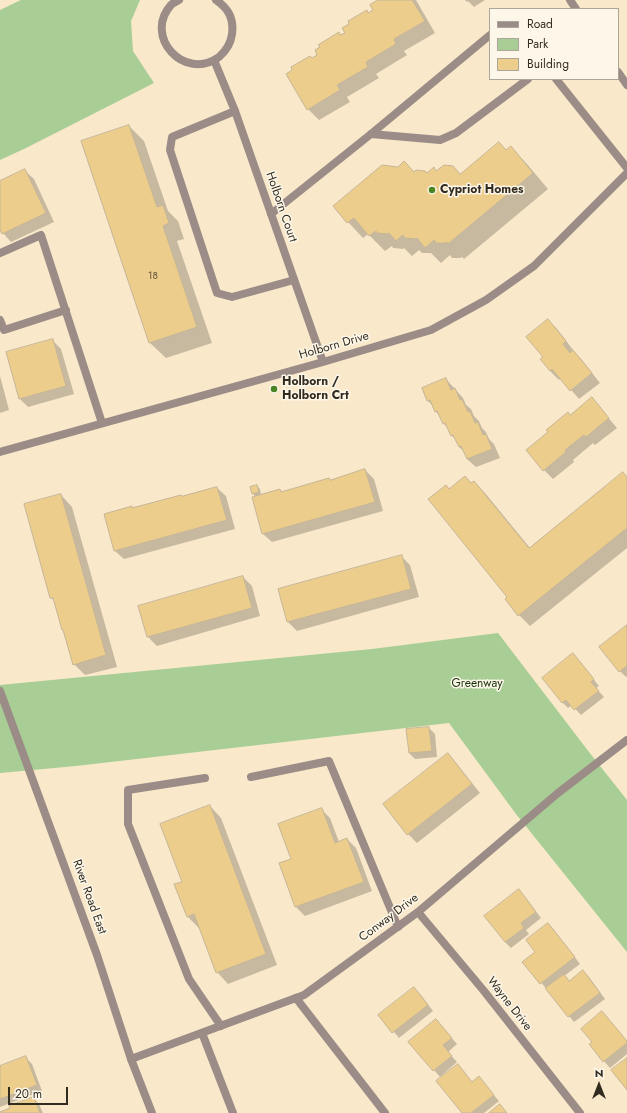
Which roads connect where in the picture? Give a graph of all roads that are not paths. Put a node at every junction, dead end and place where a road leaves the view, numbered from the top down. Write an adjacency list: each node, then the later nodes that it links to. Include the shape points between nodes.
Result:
1 (179, 0): 4 (street, via 171,5 165,16 162,28 167,47 175,56 190,63 202,64)
2 (216, 0): 4 (street, via 224,5 233,27 232,39 224,53)
3 (489, 36): 10 (street)
4 (214, 60): 9 (street, Holborn Court)
5 (619, 73): 8 (street)
6 (527, 80): 10 (street, via 456,133 440,140)
7 (557, 80): 11 (street)
8 (627, 85)
9 (235, 111): 13 (street, Holborn Court); 15 (street, via 172,137 170,150 217,293 232,297)
10 (371, 134): 13 (street)
11 (627, 168)
12 (627, 172): 18 (street, Holborn Drive, via 534,266 486,300 431,330)
13 (271, 214): 15 (street, Holborn Court)
14 (0, 253): 16 (street, via 41,235)
15 (294, 280): 18 (street, Holborn Court)
16 (66, 310): 17 (street, via 4,330); 19 (street)
17 (0, 320)
18 (323, 362): 19 (street, Holborn Drive)
19 (102, 424): 20 (street, Holborn Drive)
20 (0, 452)
21 (0, 691): 30 (street, River Road East, via 101,966)
22 (627, 740): 25 (street, Conway Drive, via 558,793)
23 (251, 777): 26 (street, via 329,761)
24 (205, 778): 28 (street, via 128,790 128,824 189,979)
25 (418, 912): 26 (street, Conway Drive); 34 (street, Wayne Drive)
26 (398, 927): 27 (street, Conway Drive, via 304,996)
27 (296, 998): 28 (street, Conway Drive); 33 (street)
28 (221, 1026): 29 (street, Conway Drive)
29 (202, 1034): 30 (street, Conway Drive); 32 (street)
30 (131, 1059): 31 (street, River Road East)
31 (152, 1113)
32 (233, 1113)
33 (385, 1113)
34 (580, 1113)

